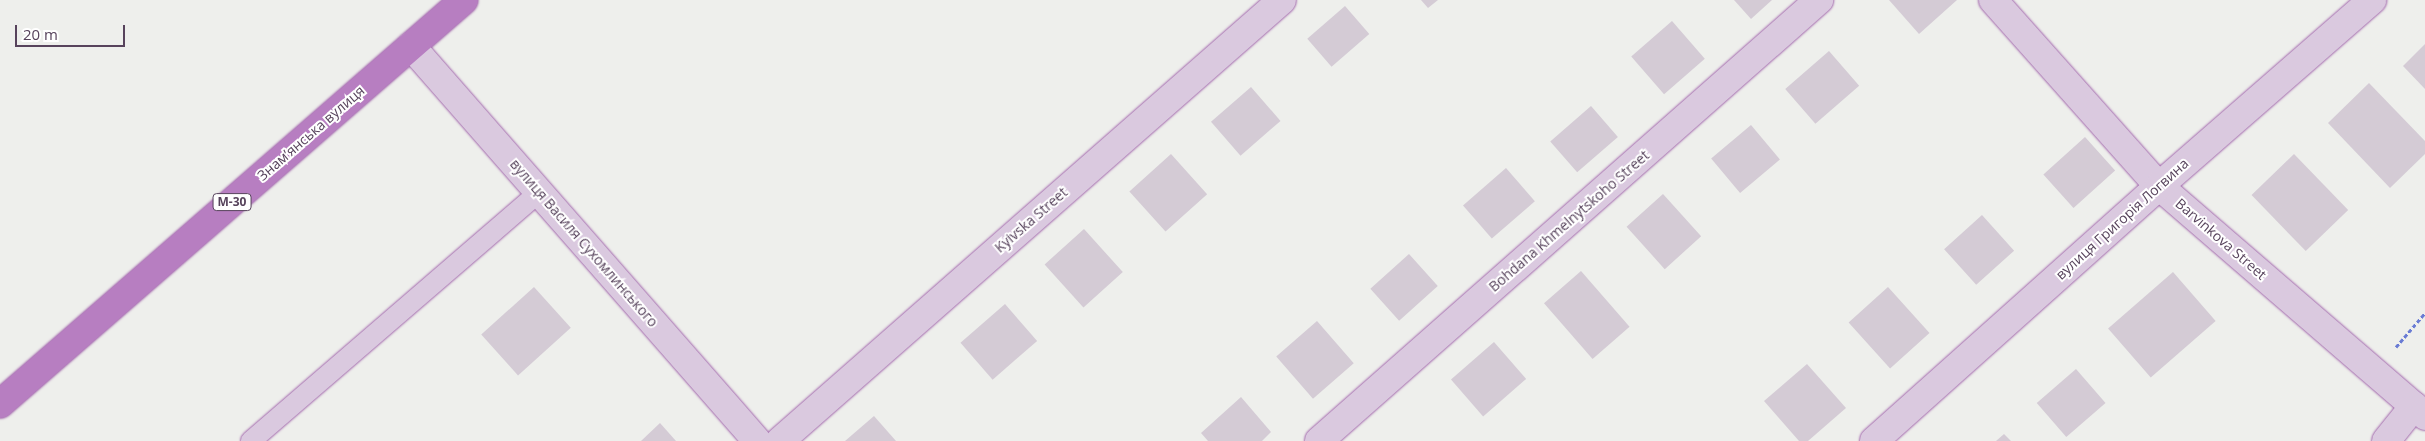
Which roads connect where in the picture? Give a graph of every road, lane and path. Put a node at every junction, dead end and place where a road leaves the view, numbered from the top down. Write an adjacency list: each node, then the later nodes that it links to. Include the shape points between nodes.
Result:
1 (464, 0): 6 (highway, Знамʼянська вулиця / М-30)
2 (1282, 0): 15 (street, Kyivska Street)
3 (1819, 0): 16 (street, Bohdana Khmelnytskoho Street)
4 (1993, 0): 7 (street, Barvinkova Street)
5 (2372, 0): 7 (street, вулиця Григорія Логвина)
6 (411, 46): 8 (street, вулиця Василя Сухомлинського); 11 (highway, Знамʼянська вулиця / М-30)
7 (2160, 186): 10 (street, Barvinkova Street); 17 (street, вулиця Григорія Логвина)
8 (539, 192): 13 (lane); 14 (street, вулиця Василя Сухомлинського)
9 (2425, 313): 10 (path)
10 (2375, 372): 12 (street, Barvinkova Street)
11 (0, 404)
12 (2419, 411): 18 (street)
13 (251, 441)
14 (756, 441)
15 (780, 441)
16 (1319, 441)
17 (1874, 441)
18 (2386, 441)

